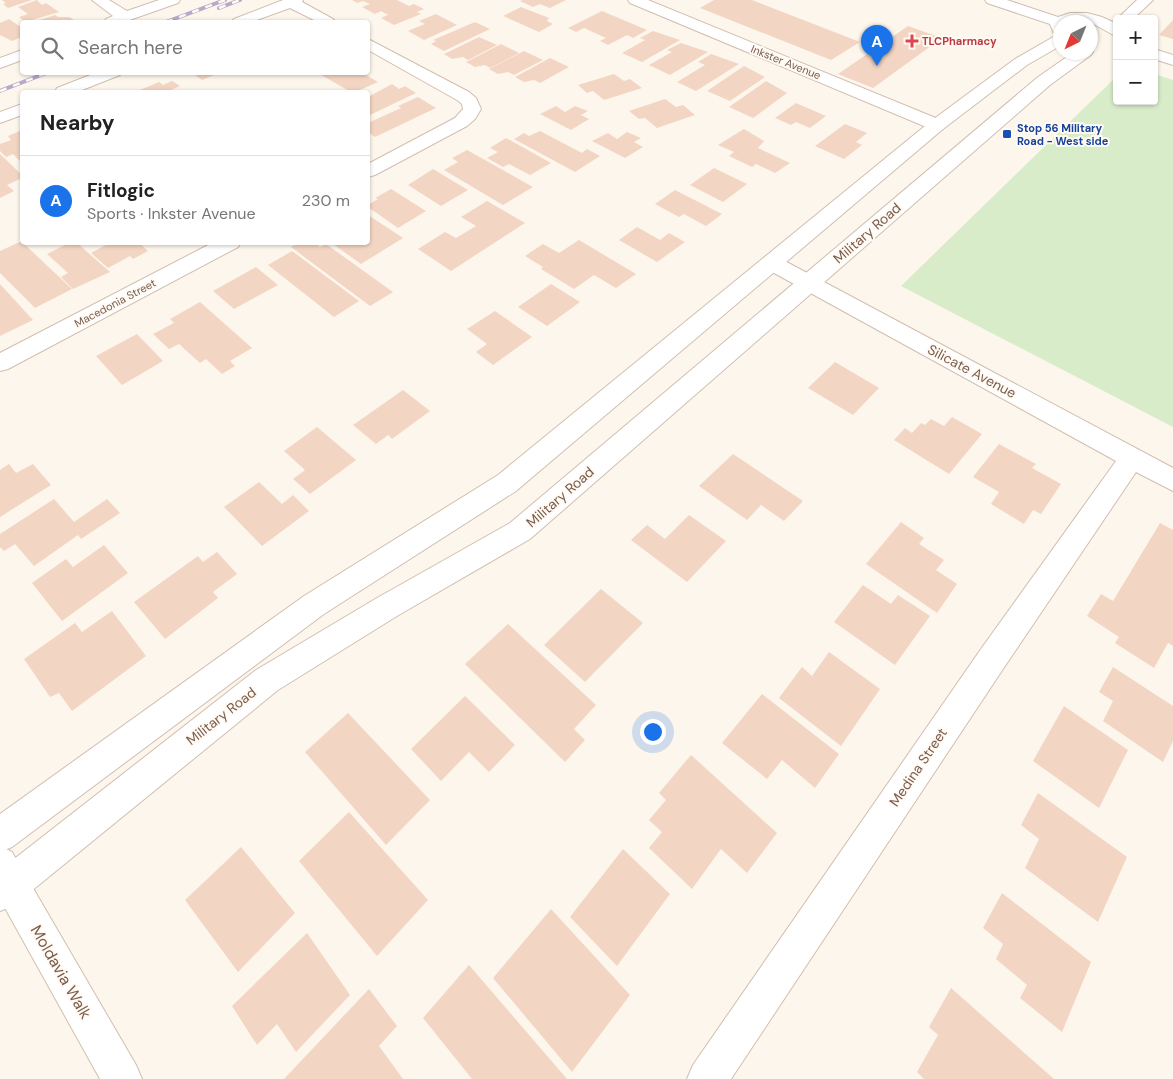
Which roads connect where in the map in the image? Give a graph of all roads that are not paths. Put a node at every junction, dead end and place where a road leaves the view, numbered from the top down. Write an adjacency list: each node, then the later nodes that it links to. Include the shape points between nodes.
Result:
1 (99, 0): 9 (street)
2 (173, 0): 9 (street)
3 (635, 0): 26 (street, Inkster Avenue)
4 (992, 0): 14 (street)
5 (1146, 0): 16 (street, Military Road)
6 (293, 1): 11 (street); 12 (street)
7 (1083, 15): 8 (street, via 1094,12)
8 (1096, 15)
9 (126, 17): 10 (street)
10 (117, 20)
11 (244, 20)
12 (325, 20)
13 (1098, 20): 16 (street)
14 (1053, 29)
15 (1053, 37): 26 (street)
16 (1107, 38): 30 (street, Military Road, via 1044,81)
17 (370, 45): 27 (street, via 463,96 472,109 461,122)
18 (20, 55): 21 (street)
19 (1158, 55): 20 (street)
20 (1173, 60)
21 (0, 63)
22 (106, 75): 23 (street)
23 (68, 90)
24 (20, 110): 25 (street)
25 (0, 118)
26 (937, 125): 29 (street)
27 (370, 170)
28 (225, 245): 31 (street, Macedonia Street)
29 (772, 263): 30 (street, Silicate Avenue); 34 (street, via 507,483 314,605)
30 (809, 283): 32 (street, Silicate Avenue); 35 (street, Military Road, via 520,531 386,607 267,680)
31 (0, 363)
32 (1132, 458): 33 (street, Silicate Avenue); 37 (street, Medina Street)
33 (1173, 480)
34 (0, 835)
35 (4, 880): 36 (street, Moldavia Walk)
36 (122, 1079)
37 (707, 1079)

